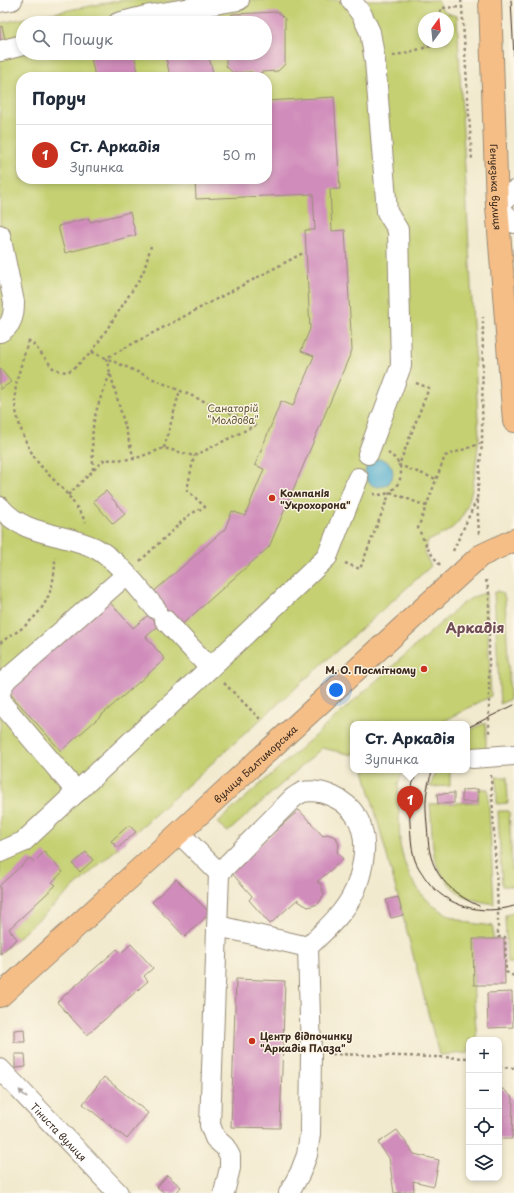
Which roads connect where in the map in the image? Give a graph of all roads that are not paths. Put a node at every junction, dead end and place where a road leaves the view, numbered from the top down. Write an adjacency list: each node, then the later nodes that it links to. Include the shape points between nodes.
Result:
1 (12, 0): 5 (street)
2 (239, 0): 6 (street)
3 (351, 0): 15 (street, via 370,32 375,61 387,212 398,230 401,366)
4 (490, 0): 10 (main road, Генуезька вулиця)
5 (0, 2)
6 (146, 16)
7 (16, 47): 8 (street)
8 (0, 51)
9 (514, 191): 10 (street)
10 (497, 206): 11 (street); 14 (main road, Генуезька вулиця)
11 (514, 223)
12 (0, 235): 13 (street, via 14,302 11,322)
13 (3, 331)
14 (514, 421)
15 (368, 454)
16 (358, 478): 20 (street, via 328,557)
17 (0, 507): 19 (street, via 25,526 94,548 107,556)
18 (514, 540): 25 (main road, вулиця Балтиморська, via 480,556)
19 (126, 575): 20 (street); 21 (street, via 7,679)
20 (210, 668): 24 (street)
21 (0, 694): 24 (street, via 3,705)
22 (514, 755): 23 (street)
23 (481, 758)
24 (77, 792): 26 (street, via 23,842)
25 (179, 833): 27 (street); 30 (main road, вулиця Балтиморська)
26 (0, 852)
27 (219, 873): 28 (street); 29 (street, via 302,792 316,791 346,804 356,816 363,831 363,866 358,884 345,908)
28 (218, 926): 29 (street); 33 (street, via 210,1125 216,1138 230,1156)
29 (308, 947): 34 (street, via 310,1134 307,1155)
30 (0, 996)
31 (0, 1069): 32 (street, Тіниста вулиця, one-way to 31)
32 (118, 1193)
33 (224, 1193)
34 (289, 1193)

